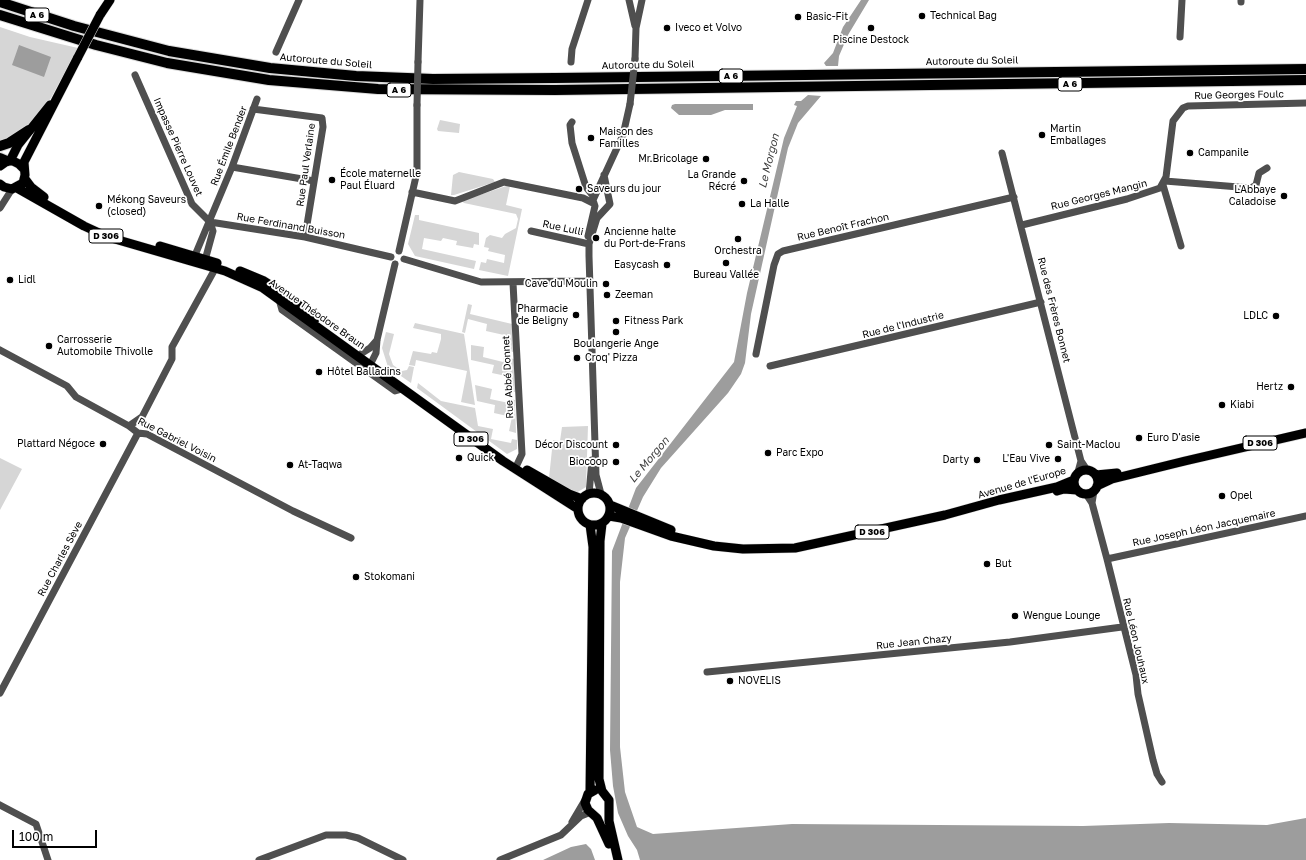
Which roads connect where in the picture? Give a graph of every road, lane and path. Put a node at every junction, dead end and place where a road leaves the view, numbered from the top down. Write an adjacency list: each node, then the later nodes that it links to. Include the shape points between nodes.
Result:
1 (11, 0): 14 (highway)
2 (104, 0): 12 (main road)
3 (110, 0): 12 (main road)
4 (299, 0): 17 (street)
5 (420, 0): 41 (street, bridge, via 417,172)
6 (588, 0): 19 (street, via 572,49)
7 (629, 0): 15 (street)
8 (642, 0): 15 (street)
9 (1182, 0): 16 (street)
10 (0, 2): 14 (highway, Autoroute du Soleil / A 6)
11 (0, 15): 18 (highway, A 6)
12 (100, 15): 23 (main road, bridge)
13 (0, 20): 18 (highway)
14 (74, 26): 20 (highway, Autoroute du Soleil / A 6, via 226,62 334,75 433,79)
15 (636, 28): 35 (street, bridge, via 635,58 626,127)
16 (1180, 38)
17 (276, 52)
18 (131, 54): 22 (highway, A 6, via 167,63 298,84 433,91)
19 (571, 62)
20 (1306, 69)
21 (135, 75): 47 (street, Impasse Pierre Louvet, via 192,204)
22 (1306, 80)
23 (56, 97): 28 (main road); 34 (main road, via 27,155)
24 (257, 99): 26 (street, Rue Émile Bender)
25 (1306, 103): 38 (street, Rue Georges Foulc, via 1183,108 1173,121)
26 (253, 109): 32 (street, Rue Émile Bender); 37 (street, Rue Paul Verlaine, via 322,118 323,127)
27 (572, 122): 44 (street, via 572,143 586,187)
28 (29, 130): 29 (highway, via 10,143); 31 (main road)
29 (0, 146)
30 (1002, 153): 43 (street, Rue des Frères Bonnet)
31 (4, 162): 34 (main road, via 20,164)
32 (232, 167): 37 (street); 47 (street, Rue Émile Bender)
33 (1267, 168): 38 (street, via 1259,173 1256,185 1251,188)
34 (24, 169): 36 (main road)
35 (604, 175): 42 (street); 44 (street)
36 (25, 179): 40 (main road); 55 (main road, Avenue Théodore Braun / D 306, via 31,187 55,204 97,228)
37 (314, 181): 50 (street, Rue Paul Verlaine)
38 (1164, 183): 48 (street, Rue Georges Mangin, via 1154,191 1127,199); 52 (street)
39 (0, 184): 40 (main road, Avenue Théodore Braun)
40 (14, 189): 45 (street); 55 (main road, Avenue Théodore Braun / D 306, via 108,237)
41 (412, 192): 44 (street, via 455,201 504,182); 53 (street)
42 (608, 195): 44 (street, via 603,193); 46 (street, via 610,204)
43 (1014, 197): 48 (street, Rue des Frères Bonnet); 66 (street, Rue Benoît Frachon, via 778,254)
44 (595, 200): 46 (street); 51 (street, via 589,226)
45 (0, 208)
46 (603, 210): 51 (street, via 597,218)
47 (210, 222): 50 (street, Rue Ferdinand Buisson); 55 (street, Rue Émile Bender); 57 (street, Rue Émile Bender, via 213,231)
48 (1022, 225): 62 (street, Rue des Frères Bonnet)
49 (531, 232): 51 (street, Rue Lulli)
50 (305, 237): 54 (street, Rue Ferdinand Buisson)
51 (589, 244): 60 (street)
52 (1181, 246)
53 (399, 251): 54 (street); 56 (street, via 404,255)
54 (391, 257): 58 (street)
55 (194, 259): 57 (main road, Avenue Théodore Braun / D 306)
56 (404, 260): 58 (street); 61 (street, via 481,282)
57 (205, 262): 59 (main road, Avenue Théodore Braun / D 306); 65 (main road, Avenue Théodore Braun / D 306, via 264,281)
58 (396, 264): 63 (street)
59 (215, 269): 67 (main road, Avenue Théodore Braun / D 306, via 246,280 279,299); 70 (street, via 172,347 172,359 142,417)
60 (589, 281): 61 (street); 69 (street)
61 (513, 283): 74 (street, Rue Abbé Donnet, via 522,454)
62 (1041, 302): 68 (street, Rue de l'Industrie); 75 (street, Rue des Frères Bonnet, via 1081,461)
63 (377, 340): 65 (street); 67 (street, via 376,353)
64 (0, 350): 70 (street, Rue Gabriel Voisin, via 67,386 76,397)
65 (362, 353): 67 (main road, Avenue Théodore Braun / D 306)
66 (756, 354)
67 (368, 365): 74 (main road, Avenue Théodore Braun / D 306); 74 (main road, Avenue Théodore Braun / D 306)
68 (770, 366)
69 (594, 424): 79 (street, via 596,475); 80 (street)
70 (129, 426): 71 (street, Rue Gabriel Voisin)
71 (138, 433): 89 (street, Rue Gabriel Voisin, via 147,434 293,511); 93 (street, Rue Charles Sève)
72 (1306, 433): 73 (main road, D 306)
73 (1185, 460): 76 (main road, D 306, via 1111,475); 78 (main road, D 306, via 1112,479)
74 (516, 467): 80 (main road, Avenue Théodore Braun / D 306, via 569,494); 83 (main road, Avenue Théodore Braun / D 306)
75 (1080, 474): 76 (main road); 77 (main road); 82 (main road, Avenue de l'Europe / D 306, via 1057,486)
76 (1096, 475): 78 (main road)
77 (1076, 490): 78 (main road); 82 (main road, Avenue de l'Europe / D 306, via 1064,489)
78 (1093, 490): 90 (street, Rue Léon Jouhaux, via 1092,504)
79 (600, 494): 80 (main road); 81 (main road)
80 (585, 496): 83 (main road)
81 (610, 505): 84 (main road, Avenue de l'Europe / D 306); 85 (main road)
82 (975, 508): 84 (main road, Avenue de l'Europe / D 306, via 795,548 743,549 691,542)
83 (578, 509): 88 (main road, via 581,519)
84 (621, 514): 85 (main road, Avenue de l'Europe / D 306)
85 (609, 516): 87 (main road)
86 (1306, 516): 90 (street, Rue Joseph Léon Jacquemaire)
87 (602, 524): 88 (main road); 95 (main road, via 599,779)
88 (590, 525): 96 (main road, via 593,547)
89 (351, 538)
90 (1107, 560): 91 (street, Rue Léon Jouhaux)
91 (1122, 627): 92 (street, Rue Jean Chazy, via 1010,642); 94 (street, Rue Léon Jouhaux, via 1134,668 1153,760)
92 (707, 672)
93 (0, 693)
94 (1162, 782)
95 (602, 791): 96 (main road); 99 (main road, via 608,796)
96 (590, 792): 97 (main road)
97 (585, 800): 100 (main road, via 586,807); 101 (street)
98 (0, 805): 102 (street, via 36,824)
99 (608, 807): 100 (main road, via 600,813); 106 (main road)
100 (592, 812): 101 (street, via 581,816); 106 (main road)
101 (570, 828): 105 (street, via 561,835)
102 (48, 860)
103 (259, 860): 104 (street, via 326,835 346,835 358,838)
104 (403, 860)
105 (500, 860)
106 (617, 860)

